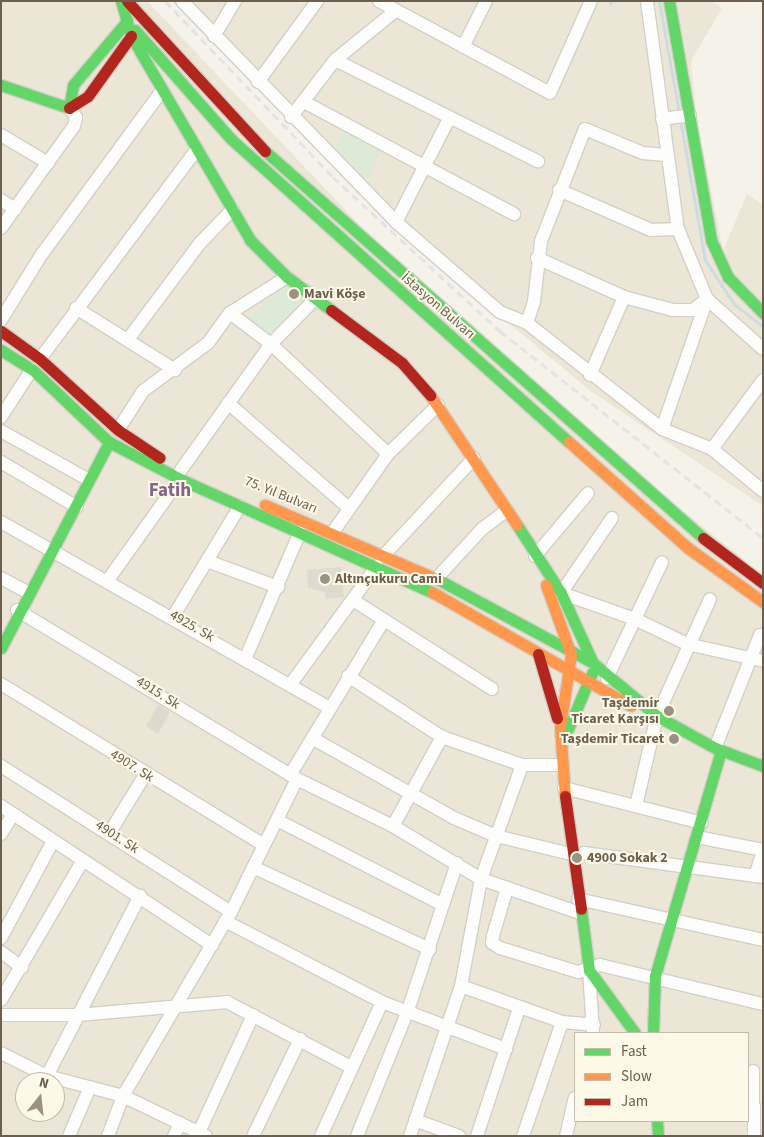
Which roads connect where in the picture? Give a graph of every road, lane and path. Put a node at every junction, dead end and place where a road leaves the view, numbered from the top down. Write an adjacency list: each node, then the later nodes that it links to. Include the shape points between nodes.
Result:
1 (126, 1): 93 (street, İstasyon Bulvarı, via 242,129 331,213 698,534)
2 (235, 1): 13 (street)
3 (317, 1): 18 (street)
4 (379, 1): 11 (street)
5 (486, 1): 15 (street)
6 (591, 1): 15 (street, via 550,93)
7 (647, 1): 26 (street)
8 (669, 1): 23 (street)
9 (186, 3): 13 (street)
10 (116, 4): 12 (street)
11 (395, 11): 15 (street); 17 (street)
12 (123, 25): 14 (street); 22 (street, via 72,85); 99 (street, İstasyon Bulvarı, via 231,139 315,217 688,548)
13 (214, 36): 18 (street)
14 (128, 40): 16 (street); 20 (street)
15 (464, 47)
16 (115, 54): 20 (street, via 125,54); 22 (street, via 88,96)
17 (334, 60): 21 (street); 25 (street)
18 (258, 82): 24 (street)
19 (1, 85): 22 (street)
20 (160, 89): 28 (street); 49 (street, via 47,246)
21 (306, 103): 24 (street); 32 (street)
22 (69, 108): 31 (street, via 76,117 74,126)
23 (690, 115): 26 (street); 47 (street, via 711,240 728,277)
24 (291, 118): 38 (street)
25 (449, 119): 30 (street); 32 (street)
26 (662, 119): 29 (street)
27 (1, 135): 31 (street)
28 (197, 149): 36 (street); 46 (street)
29 (665, 155): 33 (street, via 643,154 585,128); 40 (street)
30 (538, 161)
31 (48, 163): 35 (street)
32 (421, 167): 37 (street); 38 (street)
33 (558, 190): 40 (street, via 651,230); 41 (street)
34 (1, 200): 35 (street)
35 (16, 209): 39 (street)
36 (233, 209): 42 (street, via 250,240); 52 (street, via 200,243)
37 (514, 214)
38 (396, 222): 50 (street, via 500,312)
39 (1, 228)
40 (678, 229): 45 (street)
41 (537, 258): 44 (street); 50 (street, via 534,302)
42 (287, 277): 43 (street); 48 (street)
43 (318, 296): 53 (street); 62 (street, via 402,363)
44 (624, 296): 45 (street, via 673,310 692,310); 59 (street)
45 (707, 299): 54 (street); 64 (street)
46 (76, 308): 52 (street); 56 (street)
47 (763, 312)
48 (230, 313): 53 (street); 58 (street, via 208,343)
49 (1, 320)
50 (527, 323): 59 (street)
51 (1, 331): 56 (street, 75. Yıl Bulvarı)
52 (130, 338): 58 (street)
53 (271, 344): 61 (street); 69 (street)
54 (763, 349)
55 (1, 350): 57 (street, 75. Yıl Bulvarı)
56 (40, 358): 65 (street, 75. Yıl Bulvarı)
57 (32, 370): 63 (street); 67 (street, 75. Yıl Bulvarı)
58 (175, 370): 65 (street, via 143,392)
59 (590, 376): 64 (street)
60 (763, 380): 68 (street)
61 (228, 403): 72 (street); 78 (street)
62 (438, 405): 69 (street); 70 (street)
63 (1, 417)
64 (662, 429): 68 (street)
65 (118, 430): 72 (street, 75. Yıl Bulvarı)
66 (1, 431): 73 (street)
67 (109, 442): 72 (street, 75. Yıl Bulvarı); 73 (street)
68 (712, 449): 74 (street)
69 (388, 454): 78 (street)
70 (474, 458): 79 (street); 85 (street)
71 (1, 462): 77 (street)
72 (181, 475): 76 (street, 75. Yıl Bulvarı); 83 (street, 75. Yıl Bulvarı); 92 (street)
73 (88, 480): 77 (street)
74 (763, 491)
75 (588, 493): 86 (street)
76 (240, 506): 82 (street, 75. Yıl Bulvarı); 87 (street)
77 (77, 507): 84 (street)
78 (348, 508): 83 (street)
79 (507, 510): 86 (street); 91 (street, via 482,530)
80 (612, 518): 96 (street)
81 (1, 522): 84 (street, 4925. Sk)
82 (300, 532): 89 (street, 75. Yıl Bulvarı); 94 (street)
83 (333, 532): 85 (street, 75. Yıl Bulvarı)
84 (50, 550): 92 (street, 4925. Sk); 95 (street)
85 (384, 555): 91 (street, 75. Yıl Bulvarı)
86 (537, 559): 96 (street); 108 (street)
87 (207, 561): 94 (street); 101 (street)
88 (662, 562): 102 (street)
89 (377, 566): 98 (street); 107 (street, 75. Yıl Bulvarı)
90 (1, 578): 95 (street)
91 (436, 579): 108 (street, 75. Yıl Bulvarı)
92 (108, 580): 101 (street, 4925. Sk)
93 (763, 583)
94 (278, 587): 109 (street)
95 (27, 592): 100 (street)
96 (561, 594): 102 (street); 111 (street)
97 (710, 599): 106 (street)
98 (353, 600): 103 (street); 117 (street)
99 (763, 602)
100 (17, 610): 105 (street); 130 (street, 4915. Sk)
101 (174, 615): 109 (street, 4925. Sk)
102 (635, 619): 106 (street); 114 (street)
103 (384, 620): 113 (street); 118 (street)
104 (760, 634): 110 (street)
105 (2, 642)
106 (687, 644): 110 (street); 120 (street)
107 (538, 654): 112 (street, 75. Yıl Bulvarı); 121 (street)
108 (571, 655): 111 (street, 75. Yıl Bulvarı); 112 (street)
109 (246, 658): 117 (street, 4925. Sk)
110 (757, 659): 124 (street)
111 (593, 663): 114 (street); 116 (street)
112 (567, 672): 116 (street, 75. Yıl Bulvarı); 121 (street)
113 (348, 676): 119 (street); 122 (street)
114 (607, 678): 120 (street)
115 (1, 684): 129 (street, 4907. Sk)
116 (586, 684): 120 (street, 75. Yıl Bulvarı); 125 (street)
117 (290, 685): 119 (street, 4925. Sk)
118 (492, 689)
119 (330, 708): 123 (street)
120 (657, 716): 124 (street); 134 (street)
121 (560, 727): 125 (street)
122 (442, 736): 126 (street); 132 (street)
123 (312, 738): 130 (street); 132 (street)
124 (718, 749): 128 (street); 137 (street)
125 (561, 759): 126 (street); 131 (street)
126 (522, 765): 141 (street)
127 (1, 766): 139 (street, 4901. Sk)
128 (763, 766)
129 (145, 775): 139 (street); 144 (street, 4907. Sk)
130 (294, 777): 136 (street); 138 (street, 4915. Sk)
131 (564, 788): 134 (street); 146 (street)
132 (411, 795): 138 (street); 141 (street)
133 (1, 806): 135 (street)
134 (636, 806): 137 (street)
135 (13, 814): 140 (street); 143 (street)
136 (277, 820): 144 (street); 156 (street)
137 (702, 823): 142 (street)
138 (393, 826): 148 (street, 4915. Sk)
139 (110, 832): 158 (street, 4901. Sk)
140 (1, 834)
141 (496, 836): 146 (street); 152 (street)
142 (697, 837): 145 (street); 150 (street)
143 (53, 841): 147 (street); 160 (street)
144 (264, 846): 149 (street)
145 (763, 851): 151 (street)
146 (578, 854): 150 (street); 155 (street)
147 (83, 860): 154 (street); 165 (street)
148 (457, 863): 152 (street, 4915. Sk); 156 (street)
149 (254, 867): 158 (street); 163 (street)
150 (688, 867): 151 (street); 159 (street)
151 (759, 877)
152 (481, 879): 153 (street, 4915. Sk); 168 (street)
153 (507, 888): 157 (street, 4915. Sk); 166 (street, via 492,942 578,972)
154 (140, 896): 162 (street); 176 (street)
155 (578, 899): 157 (street); 159 (street)
156 (443, 905): 163 (street)
157 (580, 913): 166 (street)
158 (228, 917): 162 (street); 170 (street, 4901. Sk)
159 (670, 918): 161 (street); 167 (street)
160 (1, 938)
161 (763, 940)
162 (212, 945): 173 (street)
163 (430, 949): 174 (street)
164 (1, 952): 165 (street)
165 (22, 967): 169 (street)
166 (589, 970): 167 (street, via 600,965); 180 (street); 181 (street)
167 (655, 976): 171 (street); 182 (street)
168 (462, 986): 172 (street); 179 (street)
169 (1, 1000)
170 (382, 1002): 174 (street, 4901. Sk); 186 (street)
171 (763, 1004)
172 (519, 1008): 178 (street); 184 (street)
173 (173, 1010): 176 (street); 177 (street, via 227,1002); 192 (street)
174 (407, 1013): 179 (street, 4901. Sk); 203 (street)
175 (1, 1015): 176 (street)
176 (78, 1015): 188 (street)
177 (253, 1015): 183 (street); 197 (street)
178 (562, 1022): 180 (street); 207 (street)
179 (449, 1027): 184 (street, 4901. Sk); 194 (street)
180 (594, 1029)
181 (634, 1032)
182 (653, 1032)
183 (300, 1039): 186 (street); 201 (street)
184 (506, 1048): 206 (street)
185 (1, 1053): 187 (street)
186 (352, 1067): 202 (street)
187 (39, 1072)
188 (49, 1072)
189 (754, 1072): 210 (street)
190 (65, 1081): 191 (street)
191 (90, 1087): 192 (street); 198 (street)
192 (124, 1096): 196 (street); 199 (street)
193 (574, 1102): 208 (street)
194 (415, 1120): 204 (street); 205 (street)
195 (657, 1122): 209 (street)
196 (180, 1123): 197 (street); 200 (street)
197 (202, 1134)
198 (69, 1136)
199 (108, 1136)
200 (174, 1136)
201 (253, 1136)
202 (321, 1136)
203 (358, 1136)
204 (410, 1136)
205 (459, 1136)
206 (477, 1136)
207 (523, 1136)
208 (566, 1136)
209 (658, 1136)
210 (754, 1136)

